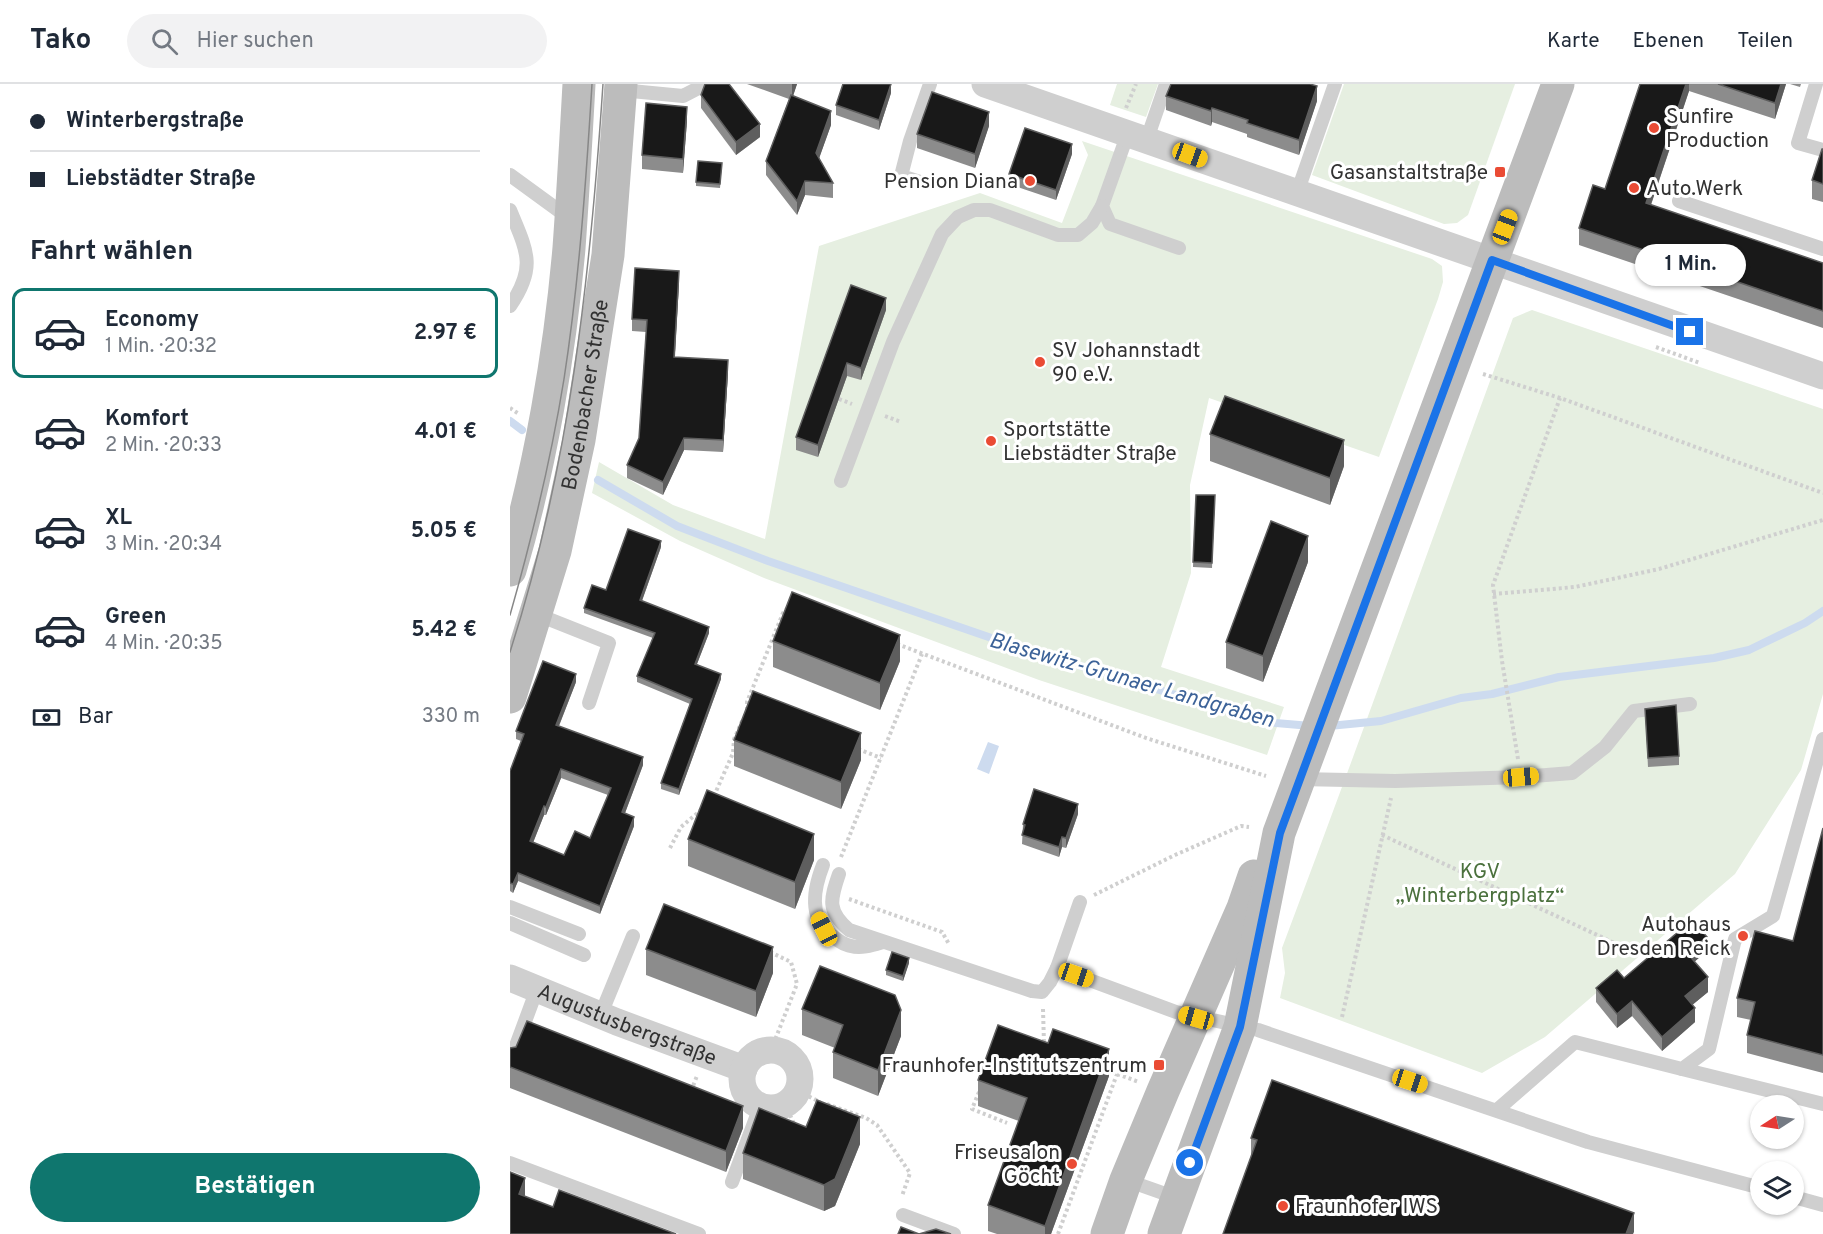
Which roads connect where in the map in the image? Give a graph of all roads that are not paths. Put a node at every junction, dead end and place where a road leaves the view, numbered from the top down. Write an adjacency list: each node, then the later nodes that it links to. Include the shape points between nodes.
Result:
1 (579, 84): 18 (main road, Bodenbacher Straße)
2 (706, 84): 9 (lane, via 683,96)
3 (930, 84): 13 (lane, via 901,176)
4 (985, 84): 10 (street)
5 (1166, 84): 10 (lane)
6 (1335, 84): 14 (lane)
7 (1558, 84): 21 (main road)
8 (1816, 84): 11 (lane, via 1798,143)
9 (621, 87): 26 (main road, Bodenbacher Straße, via 608,255 581,430 555,551)
10 (1133, 127): 14 (street); 16 (lane)
11 (1823, 150)
12 (510, 175): 18 (lane)
13 (923, 183)
14 (1297, 193): 21 (street)
15 (1679, 201): 20 (lane)
16 (1102, 206): 19 (lane, via 1110,224); 24 (lane, via 1092,223 1078,235 1058,236 990,210 974,210 958,217 942,234 893,342)
17 (510, 210): 22 (lane, via 527,260 526,276)
18 (570, 219): 25 (main road, Bodenbacher Straße, via 552,377)
19 (1179, 248)
20 (1823, 249)
21 (1492, 260): 23 (street); 31 (main road)
22 (510, 306)
23 (1823, 376)
24 (841, 481)
25 (510, 570)
26 (536, 614): 27 (main road, Bodenbacher Straße); 28 (lane, via 609,643)
27 (510, 698)
28 (589, 704)
29 (1690, 704): 31 (lane, via 1634,711 1605,747 1572,773 1395,781)
30 (1823, 740): 50 (lane, via 1773,916 1735,939 1709,1049)
31 (1299, 779): 32 (main road)
32 (1264, 830): 46 (main road, via 1258,865 1243,908); 47 (main road)
33 (826, 860): 40 (lane, via 815,885 814,899 824,929 850,946)
34 (841, 871): 40 (lane, via 832,892 832,907 838,920 849,930)
35 (1080, 902): 42 (lane)
36 (510, 907): 38 (lane)
37 (510, 923): 41 (lane)
38 (579, 934)
39 (633, 936): 45 (lane)
40 (885, 942): 42 (lane, via 1032,991 1042,992)
41 (584, 955)
42 (1057, 968): 46 (lane)
43 (510, 978): 44 (street, Augustusbergstraße)
44 (537, 989): 45 (street, Augustusbergstraße); 48 (lane)
45 (601, 1014): 49 (street, Augustusbergstraße)
46 (1196, 1018): 47 (lane); 55 (main road)
47 (1240, 1027): 53 (lane); 58 (main road)
48 (510, 1062)
49 (744, 1069): 52 (street, Augustusbergstraße, via 743,1087); 52 (street, Augustusbergstraße, via 755,1055 773,1050 796,1064 801,1082 794,1103 778,1108)
50 (1682, 1069): 51 (lane); 53 (lane, via 1575,1042)
51 (1823, 1104)
52 (760, 1107): 56 (lane)
53 (1497, 1110): 57 (lane, via 1588,1142)
54 (510, 1163): 62 (lane)
55 (1126, 1180): 58 (lane); 64 (main road)
56 (732, 1182)
57 (1750, 1185)
58 (1177, 1198): 65 (main road)
59 (1804, 1200): 60 (lane)
60 (1823, 1205)
61 (903, 1215): 63 (lane)
62 (699, 1234)
63 (954, 1234)
64 (1107, 1234)
65 (1164, 1234)

